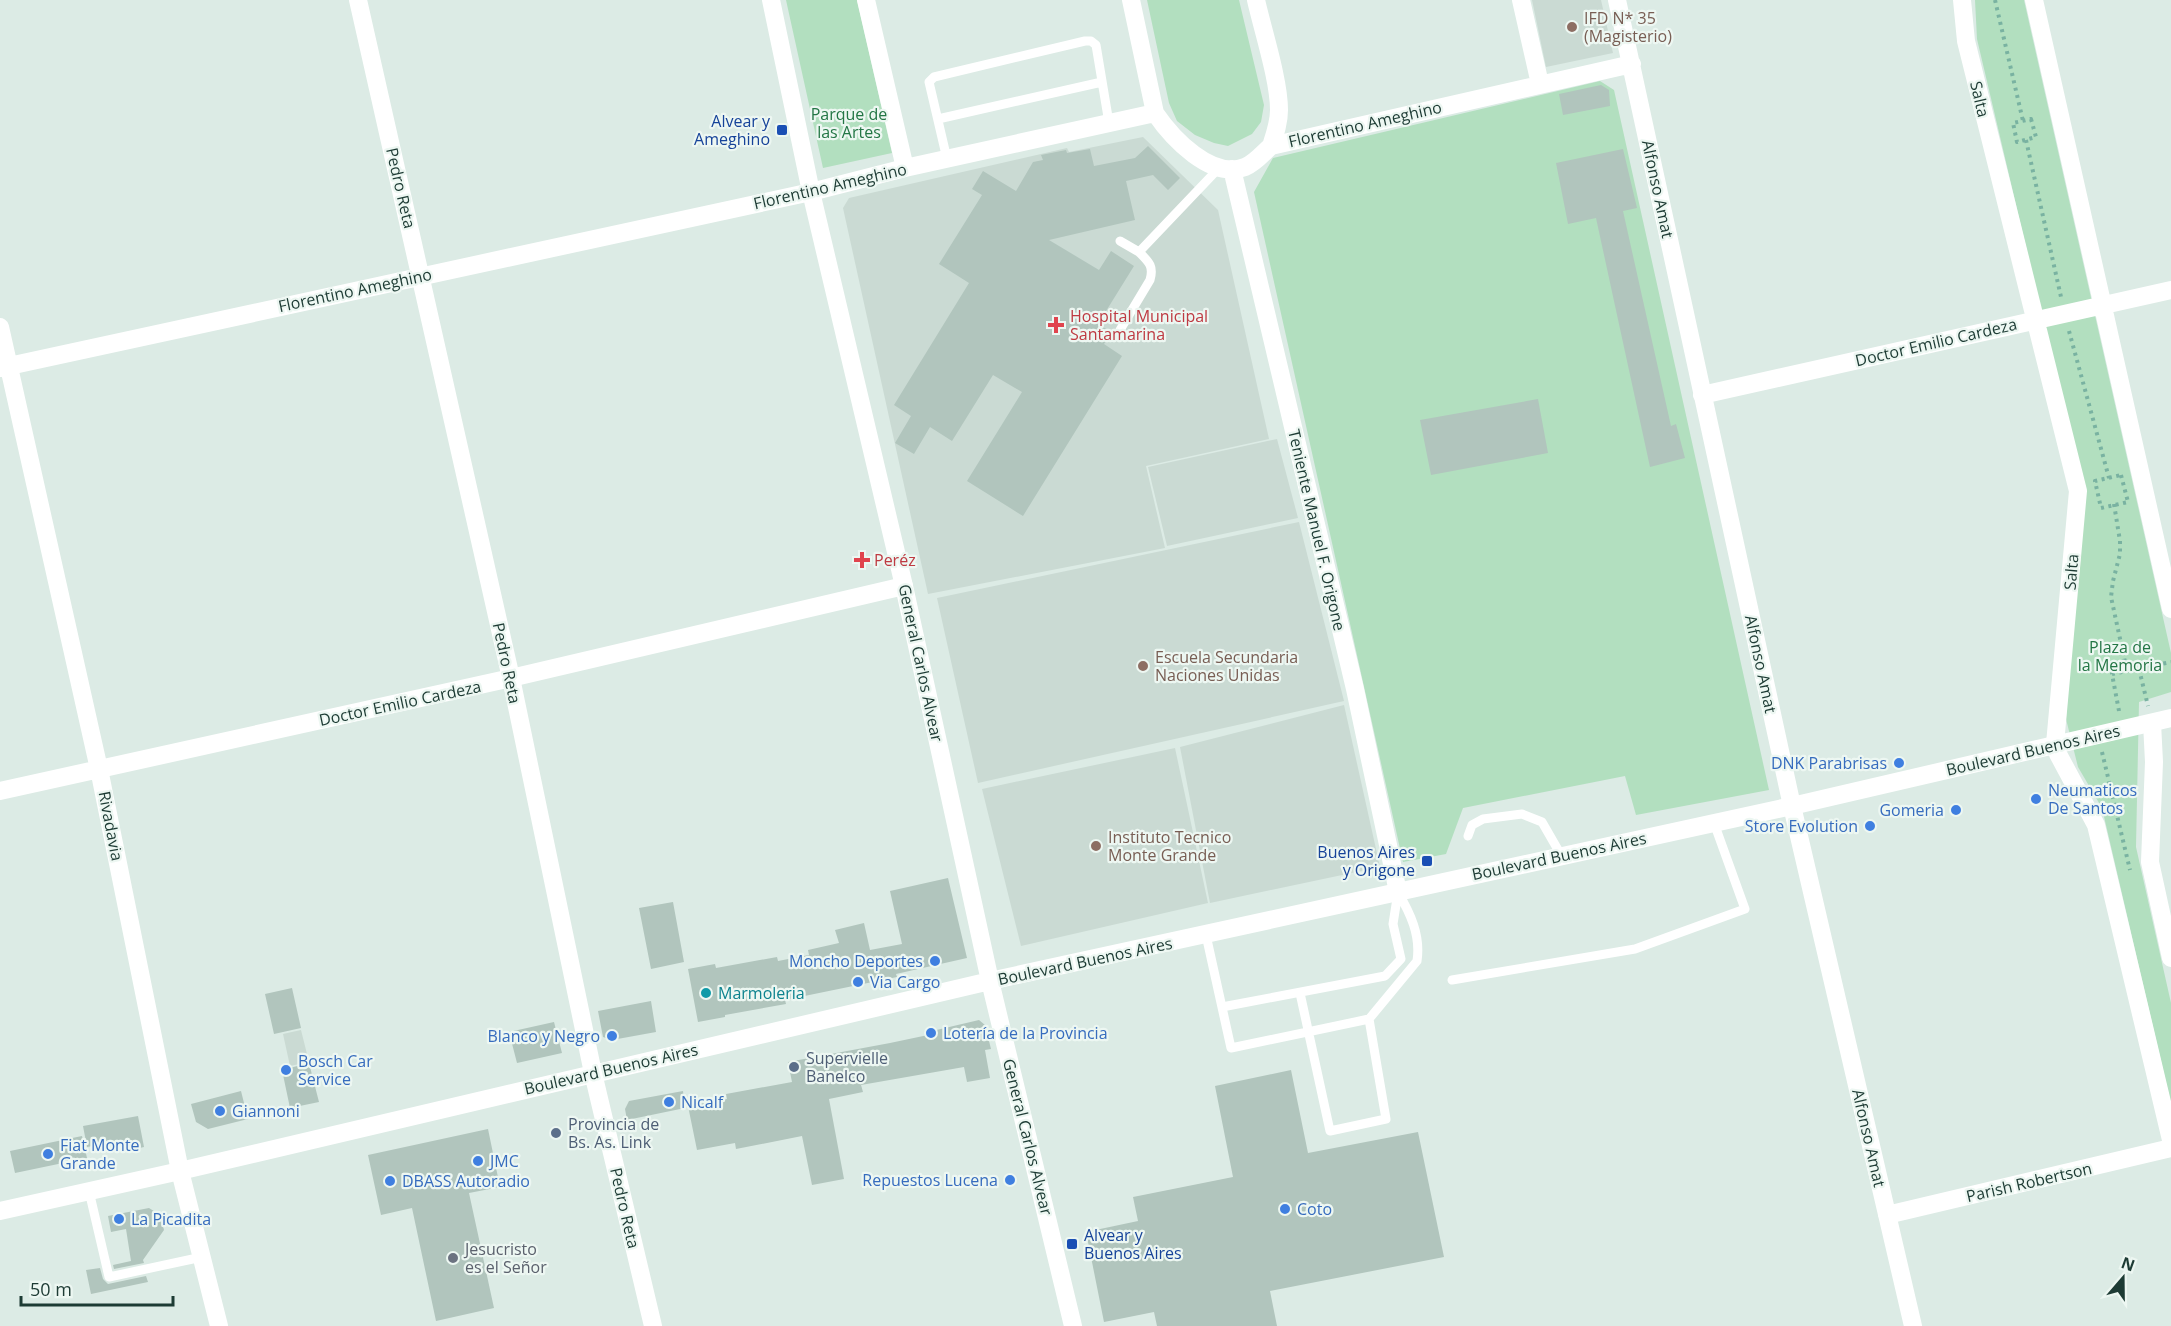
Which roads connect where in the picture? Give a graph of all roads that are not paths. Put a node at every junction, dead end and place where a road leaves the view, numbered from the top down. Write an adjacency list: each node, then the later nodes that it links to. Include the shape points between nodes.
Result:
1 (358, 0): 23 (street, Pedro Reta)
2 (771, 0): 20 (street, General Carlos Alvear)
3 (866, 0): 18 (street)
4 (1131, 0): 13 (street)
5 (1256, 0): 16 (street, via 1277,92 1277,127)
6 (1521, 0): 12 (street)
7 (1617, 0): 10 (street, Alfonso Amat)
8 (1962, 0): 26 (street, Salta, via 1968,52)
9 (2034, 0): 25 (street)
10 (1632, 64): 12 (street, Florentino Ameghino); 30 (street, Alfonso Amat)
11 (1102, 82): 14 (lane); 14 (lane, via 1096,45 1091,41 1074,43 934,77 929,82); 15 (lane)
12 (1540, 84): 16 (street, Florentino Ameghino)
13 (1155, 112): 15 (street, Florentino Ameghino); 19 (street, via 1182,145)
14 (938, 119): 17 (lane)
15 (1109, 123): 17 (street, Florentino Ameghino)
16 (1271, 146): 19 (street, Florentino Ameghino, via 1246,166)
17 (947, 159): 18 (street, Florentino Ameghino)
18 (905, 168): 20 (street, Florentino Ameghino)
19 (1225, 168): 22 (lane); 43 (street, Teniente Manuel F. Origone, via 1355,689)
20 (811, 192): 23 (street, Florentino Ameghino); 31 (street, General Carlos Alvear)
21 (1120, 241): 22 (lane)
22 (1139, 252): 28 (lane, via 1153,271)
23 (420, 275): 29 (street, Florentino Ameghino); 33 (street, Pedro Reta)
24 (2171, 290): 25 (street, Doctor Emilio Cardeza)
25 (2102, 305): 26 (street, Doctor Emilio Cardeza); 32 (street)
26 (2035, 320): 30 (street, Doctor Emilio Cardeza); 36 (street, Salta, via 2078,491)
27 (0, 327): 29 (street, Rivadavia)
28 (1120, 330)
29 (4, 367): 37 (street, Rivadavia)
30 (1702, 395): 39 (street, Alfonso Amat)
31 (904, 586): 33 (street, Doctor Emilio Cardeza); 47 (street, General Carlos Alvear)
32 (2171, 609)
33 (511, 678): 37 (street, Doctor Emilio Cardeza); 52 (street, Pedro Reta)
34 (2171, 718): 35 (street, Boulevard Buenos Aires)
35 (2152, 723): 36 (street, Boulevard Buenos Aires); 45 (street, via 2150,862)
36 (2055, 744): 39 (street, Boulevard Buenos Aires); 53 (street, via 2096,825)
37 (99, 769): 38 (street, Doctor Emilio Cardeza); 55 (street, Rivadavia)
38 (0, 791)
39 (1792, 806): 40 (street, Boulevard Buenos Aires); 58 (street, Alfonso Amat)
40 (1714, 823): 42 (street, Boulevard Buenos Aires); 46 (lane, via 1745,909 1635,949)
41 (1467, 836): 42 (lane, via 1472,825 1483,819 1522,814 1542,822)
42 (1561, 855): 43 (street, Boulevard Buenos Aires)
43 (1398, 892): 44 (street, Boulevard Buenos Aires); 48 (lane, via 1393,924 1401,959 1386,976); 50 (lane, via 1413,919 1417,961)
44 (1206, 935): 47 (street, Boulevard Buenos Aires); 49 (lane)
45 (2171, 958)
46 (1452, 980)
47 (990, 981): 52 (street, Boulevard Buenos Aires); 62 (street, General Carlos Alvear)
48 (1300, 993): 49 (lane); 51 (lane)
49 (1222, 1007): 51 (lane, via 1231,1048)
50 (1369, 1019): 51 (lane); 51 (lane, via 1386,1119 1330,1131)
51 (1308, 1032)
52 (593, 1072): 55 (street, Boulevard Buenos Aires); 61 (street, Pedro Reta)
53 (2171, 1140)
54 (2171, 1148): 58 (street, Parish Robertson)
55 (180, 1170): 56 (street, Boulevard Buenos Aires); 59 (street, Rivadavia)
56 (89, 1191): 57 (street, Boulevard Buenos Aires); 59 (lane, via 109,1276)
57 (0, 1210)
58 (1887, 1215): 63 (street, Alfonso Amat)
59 (202, 1257): 60 (street, Rivadavia)
60 (219, 1326)
61 (653, 1326)
62 (1073, 1326)
63 (1913, 1326)

